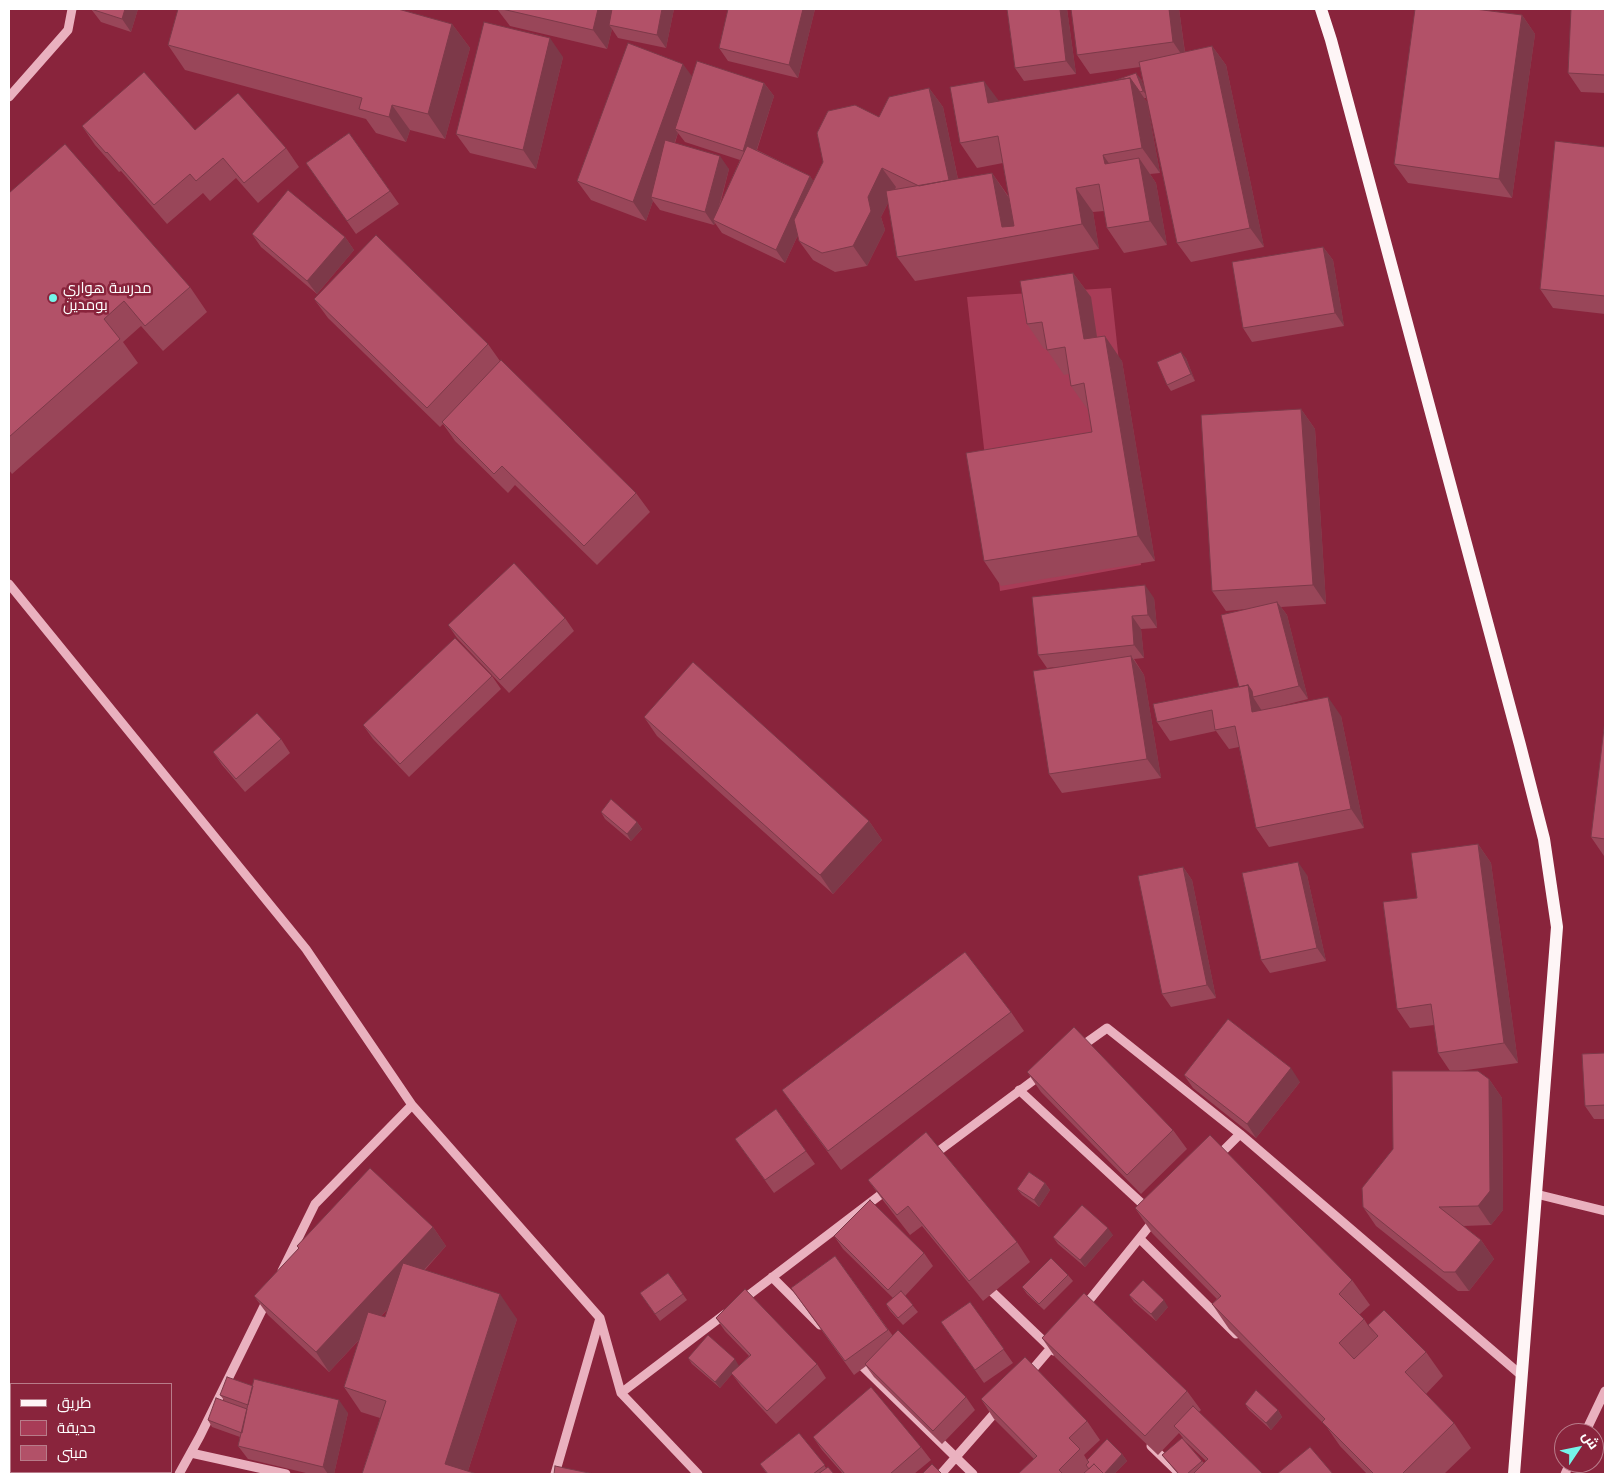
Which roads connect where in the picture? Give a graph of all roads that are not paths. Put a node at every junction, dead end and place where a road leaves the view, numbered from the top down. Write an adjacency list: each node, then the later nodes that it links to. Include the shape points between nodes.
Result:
1 (72, 9): 3 (street, via 68,30)
2 (1321, 9): 12 (main road, via 1544,839 1556,927)
3 (9, 97)
4 (9, 584): 8 (street, via 306,949)
5 (1075, 1051): 9 (street, via 1106,1028)
6 (1051, 1068): 7 (street)
7 (1019, 1090): 10 (street); 16 (street)
8 (412, 1104): 18 (street, via 315,1204); 23 (street)
9 (1240, 1134): 11 (street); 29 (street)
10 (926, 1160)
11 (1212, 1162)
12 (1536, 1194): 15 (street); 29 (main road)
13 (894, 1196): 19 (street, via 891,1187)
14 (1164, 1210): 16 (street)
15 (1605, 1210)
16 (1156, 1217): 17 (street)
17 (1140, 1240): 22 (street); 26 (street)
18 (280, 1276)
19 (772, 1278): 24 (street); 32 (street)
20 (980, 1279): 27 (street)
21 (271, 1294): 36 (street)
22 (1080, 1312)
23 (600, 1318): 32 (street); 40 (street)
24 (829, 1333)
25 (1062, 1334): 27 (street)
26 (1244, 1343)
27 (1054, 1352): 30 (street)
28 (850, 1354): 37 (street)
29 (1522, 1375): 45 (main road)
30 (1019, 1385)
31 (1605, 1391): 34 (street)
32 (621, 1393): 41 (street)
33 (1007, 1400): 37 (street)
34 (1590, 1423)
35 (1146, 1441): 44 (street)
36 (191, 1453): 38 (street); 39 (street)
37 (957, 1458): 42 (street); 43 (street)
38 (179, 1474)
39 (286, 1474)
40 (555, 1474)
41 (698, 1474)
42 (941, 1474)
43 (973, 1474)
44 (1180, 1474)
45 (1514, 1474)

